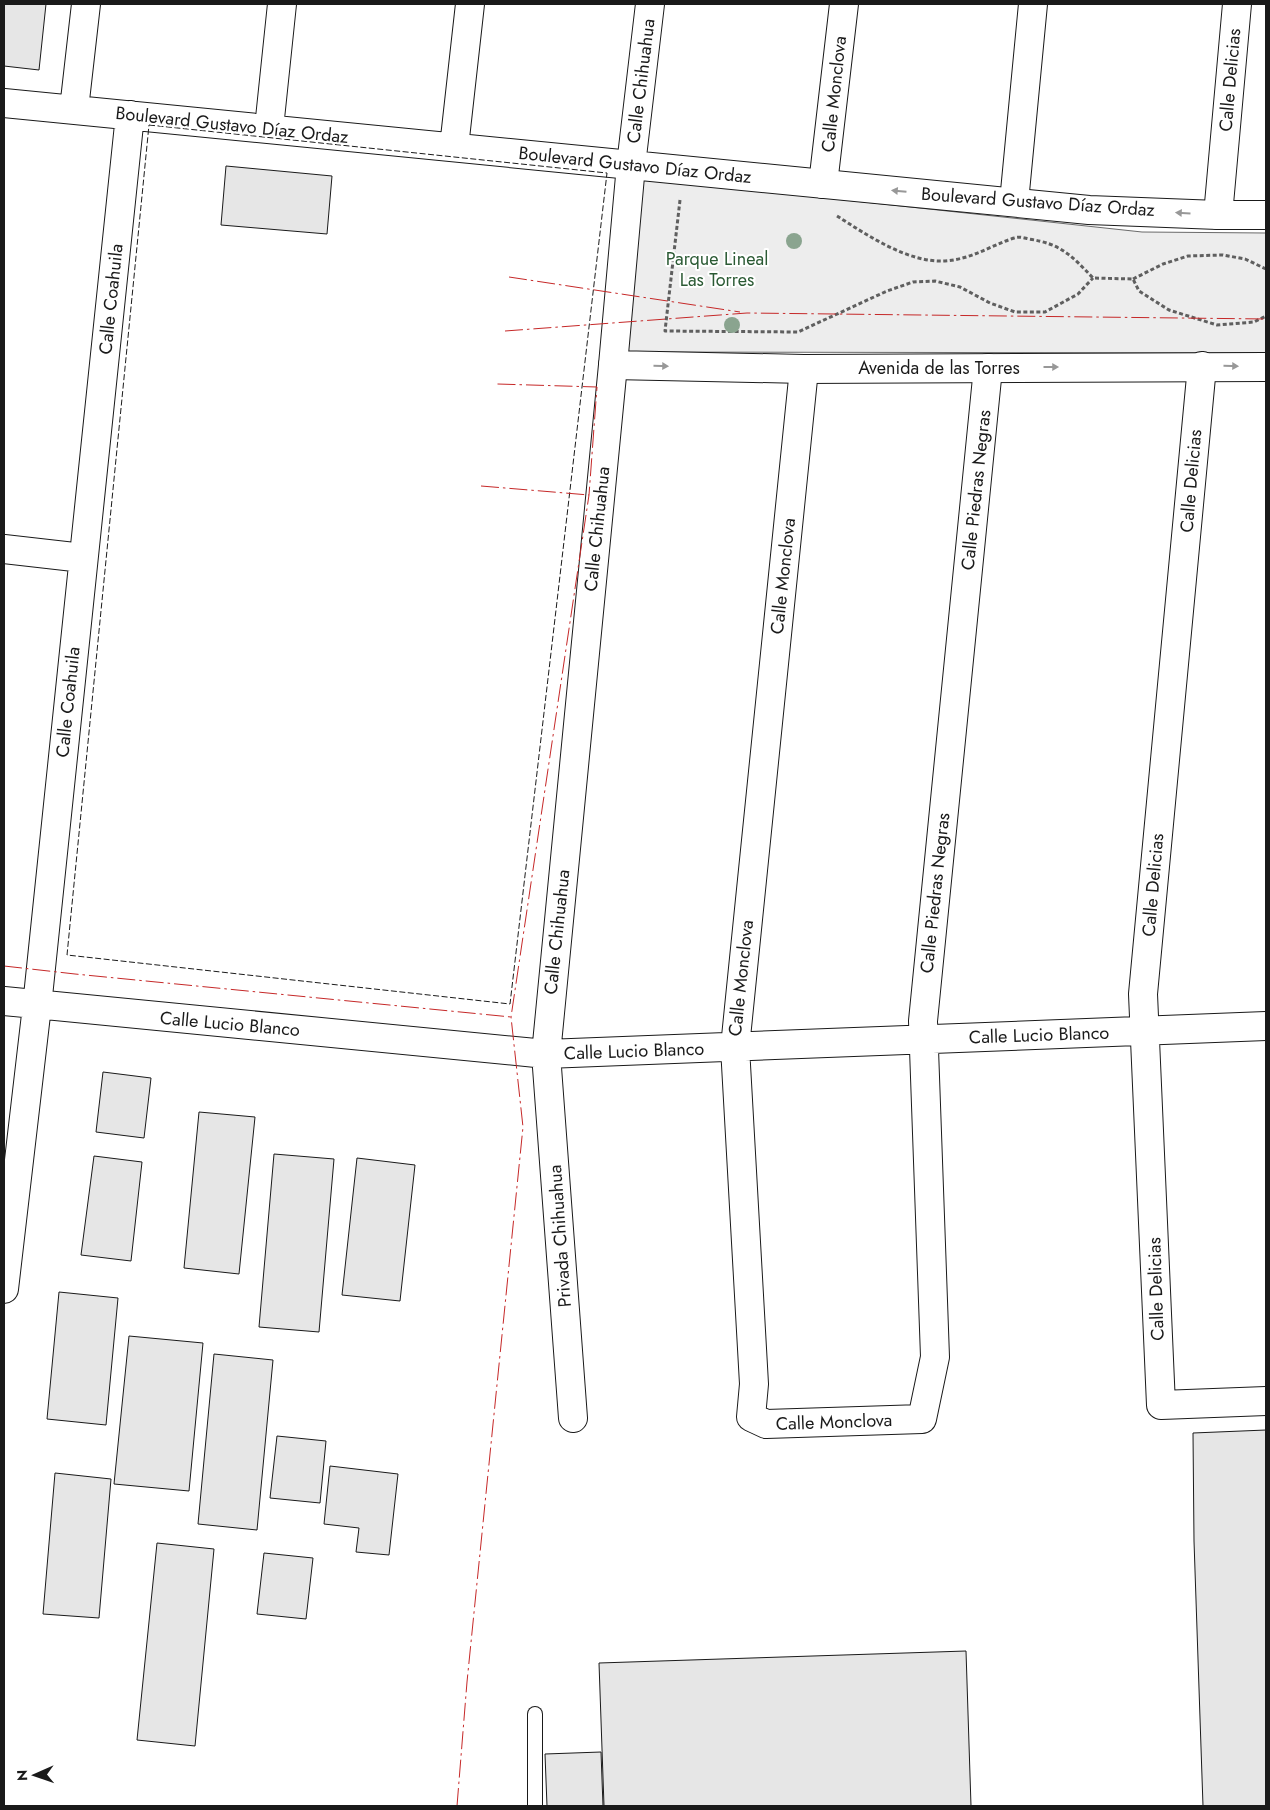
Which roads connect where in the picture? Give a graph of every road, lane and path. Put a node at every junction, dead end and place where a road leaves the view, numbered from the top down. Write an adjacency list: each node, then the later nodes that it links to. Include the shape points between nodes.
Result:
1 (86, 4): 9 (street)
2 (282, 4): 11 (street)
3 (470, 4): 12 (street)
4 (650, 4): 13 (street, Calle Chihuahua)
5 (844, 4): 14 (street, Calle Monclova)
6 (1034, 4): 16 (street)
7 (1237, 4): 18 (street, Calle Delicias)
8 (4, 103): 9 (street, Boulevard Gustavo Díaz Ordaz)
9 (74, 110): 10 (street, Boulevard Gustavo Díaz Ordaz)
10 (130, 115): 11 (street, Boulevard Gustavo Díaz Ordaz); 30 (street, Calle Coahuila)
11 (269, 128): 12 (street, Boulevard Gustavo Díaz Ordaz)
12 (454, 147): 13 (street, Boulevard Gustavo Díaz Ordaz)
13 (631, 165): 14 (street, Boulevard Gustavo Díaz Ordaz); 24 (street, Calle Chihuahua)
14 (823, 184): 16 (street, Boulevard Gustavo Díaz Ordaz, one-way to 14)
15 (682, 192): 21 (path, via 665,331 798,332 913,282 935,281 960,287 1015,312 1045,312 1078,294)
16 (1014, 202): 18 (street, Boulevard Gustavo Díaz Ordaz, one-way to 16, via 1089,210)
17 (831, 212): 21 (path, via 874,240 911,256 944,261 974,256 1016,237 1048,242 1071,255)
18 (1218, 215): 19 (street, Boulevard Gustavo Díaz Ordaz)
19 (1266, 215)
20 (1266, 269): 22 (path, via 1245,259 1223,255 1188,256)
21 (1093, 278): 22 (path)
22 (1133, 279): 23 (path, via 1139,291 1168,310 1217,325 1254,322)
23 (1266, 316)
24 (613, 365): 28 (street, Avenida de las Torres, one-way to 28); 37 (street, Calle Chihuahua)
25 (1202, 366): 26 (street, Avenida de las Torres, one-way to 26); 27 (street, Avenida de las Torres, one-way to 25); 34 (street, Calle Delicias, via 1143,994)
26 (1266, 367)
27 (988, 368): 28 (street, Avenida de las Torres); 35 (street, Calle Piedras Negras)
28 (804, 369): 36 (street, Calle Monclova)
29 (4, 549): 30 (street)
30 (83, 558): 32 (street, Calle Coahuila)
31 (4, 1002): 32 (street, Calle Lucio Blanco)
32 (37, 1006): 37 (street, Calle Lucio Blanco); 38 (street, Calle Coahuila)
33 (1266, 1026): 34 (street, Calle Lucio Blanco)
34 (1145, 1031): 35 (street, Calle Lucio Blanco); 39 (street, Calle Delicias, via 1161,1404)
35 (923, 1040): 36 (street, Calle Lucio Blanco); 41 (street, Calle Piedras Negras, via 935,1357)
36 (734, 1047): 37 (street, Calle Lucio Blanco); 41 (street, Calle Monclova, via 754,1384 750,1417 766,1424)
37 (546, 1054): 40 (street, Privada Chihuahua)
38 (4, 1289)
39 (1266, 1401)
40 (573, 1418)
41 (922, 1419)
42 (535, 1714): 43 (lane)
43 (535, 1806)

